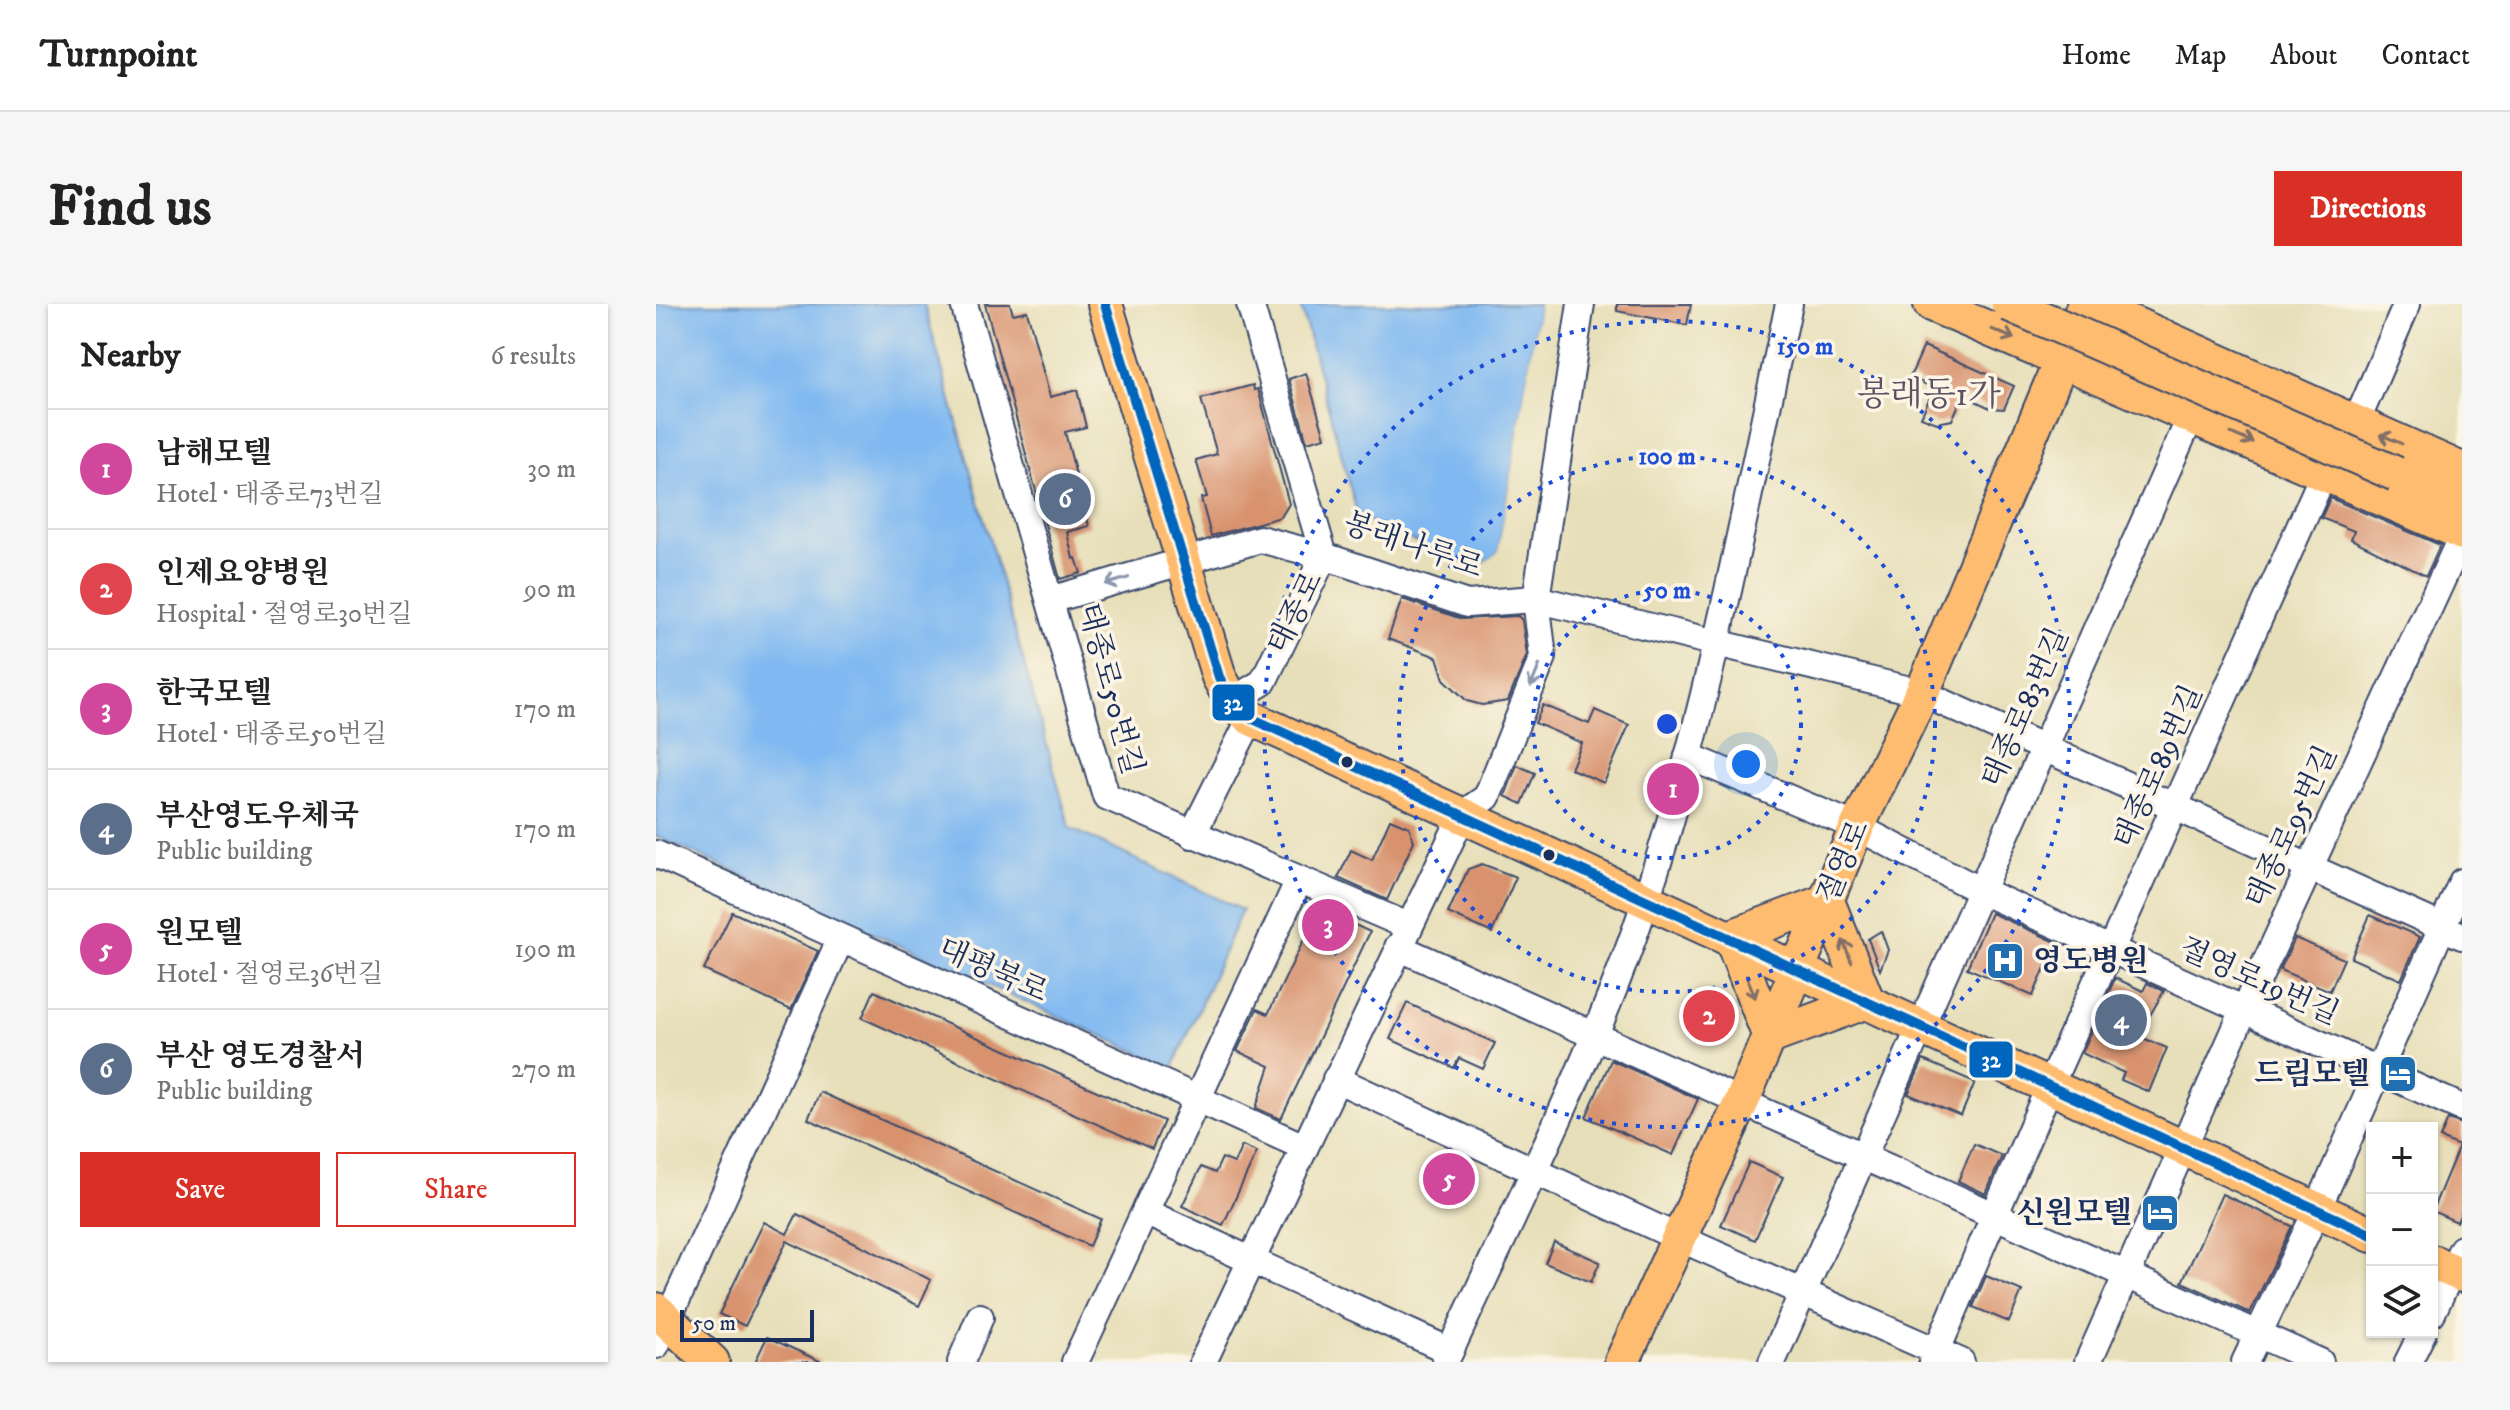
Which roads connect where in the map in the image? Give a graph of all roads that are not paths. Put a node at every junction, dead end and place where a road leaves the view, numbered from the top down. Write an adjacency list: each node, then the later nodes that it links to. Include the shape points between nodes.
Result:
1 (964, 304): 20 (street)
2 (1105, 304): 18 (main road)
3 (1250, 304): 17 (street, 봉래나루로)
4 (1581, 304): 19 (street)
5 (1789, 304): 21 (street)
6 (1931, 304): 10 (main road, one-way to 10)
7 (2009, 304): 15 (main road, bridge)
8 (2087, 304): 10 (main road, 절영로); 12 (main road)
9 (2407, 304): 12 (street)
10 (2064, 360): 11 (main road); 22 (main road, 절영로)
11 (2191, 416): 14 (main road, one-way to 14); 24 (street, 태종로83번길)
12 (2356, 423): 13 (main road, one-way to 12)
13 (2462, 470)
14 (2324, 473): 16 (main road); 26 (street, 태종로89번길)
15 (2462, 502)
16 (2462, 535): 31 (street, 태종로95번길)
17 (1324, 556): 18 (street, 태종로, via 1260,539); 19 (street, 봉래나루로, via 1467,604); 23 (street, 태종로, via 1263,682)
18 (1184, 562): 20 (street, 태종로50번길, one-way to 20); 23 (main road, via 1219,677)
19 (1536, 599): 21 (street, 봉래나루로); 27 (street, one-way to 27, via 1543,657 1487,797)
20 (1050, 600): 29 (street, 태종로50번길, via 1106,796)
21 (1715, 643): 22 (street, 봉래나루로); 25 (street)
22 (1922, 693): 24 (street, 봉래나루로); 28 (main road, 절영로)
23 (1242, 710): 27 (main road); 29 (street)
24 (2043, 747): 26 (street, 봉래나루로); 34 (street, 태종로83번길)
25 (1688, 756): 28 (street, 절영로19번길); 35 (street)
26 (2176, 807): 31 (street, 봉래나루로); 41 (street, 태종로89번길)
27 (1463, 814): 35 (main road); 38 (street)
28 (1857, 827): 34 (street, 절영로19번길); 36 (main road, 절영로)
29 (1192, 835): 32 (street, 태종로50번길)
30 (660, 864): 40 (street, 대평북로)
31 (2309, 867): 37 (street, 봉래나루로); 44 (street, 태종로95번길)
32 (1299, 880): 38 (street, 태종로50번길); 51 (street)
33 (2462, 882): 37 (street)
34 (1979, 890): 41 (street, 절영로19번길); 45 (street, 태종로83번길)
35 (1646, 898): 39 (main road); 46 (street)
36 (1827, 901): 39 (main road); 42 (main road, 절영로); 43 (main road, one-way to 36)
37 (2452, 932): 48 (street)
38 (1403, 936): 46 (street, 태종로50번길); 49 (street)
39 (1731, 937): 42 (main road); 47 (main road, one-way to 47)
40 (841, 938): 51 (street, 대평북로); 69 (street)
41 (2113, 951): 44 (street, 절영로19번길); 50 (street, 태종로89번길)
42 (1800, 968): 43 (main road); 47 (main road, 절영로)
43 (1867, 1001): 45 (main road); 47 (main road)
44 (2244, 1010): 48 (street, 절영로19번길); 55 (street, 태종로95번길)
45 (1918, 1025): 50 (main road); 56 (street, 태종로83번길)
46 (1595, 1035): 52 (street, 태종로50번길); 57 (street)
47 (1770, 1037): 52 (main road, 절영로)
48 (2378, 1071): 53 (street, 절영로19번길); 58 (street)
49 (1336, 1079): 54 (street); 57 (street)
50 (2050, 1085): 55 (main road); 60 (street, 태종로89번길)
51 (1198, 1099): 54 (street, 대평북로); 59 (street)
52 (1742, 1101): 56 (street, 태종로50번길); 62 (main road, 절영로)
53 (2462, 1108)
54 (1304, 1147): 63 (street)
55 (2184, 1147): 58 (main road); 65 (street, 태종로95번길)
56 (1862, 1155): 60 (street, 태종로50번길); 66 (street, 태종로83번길)
57 (1533, 1170): 62 (street); 72 (street)
58 (2317, 1210): 61 (main road); 70 (street)
59 (1145, 1212): 63 (street); 76 (street)
60 (1996, 1216): 65 (street, 태종로50번길); 73 (street, 태종로89번길)
61 (2366, 1232)
62 (1679, 1238): 66 (street); 78 (main road, 절영로)
63 (1251, 1261): 72 (street); 77 (street)
64 (2452, 1264): 67 (street)
65 (2126, 1275): 70 (street, 태종로50번길); 81 (street, 태종로95번길)
66 (1802, 1292): 73 (street); 79 (street, 태종로83번길)
67 (2438, 1298)
68 (980, 1317): 74 (street)
69 (660, 1325): 75 (main road)
70 (2258, 1334): 82 (street); 83 (street, 태종로50번길)
71 (2420, 1338): 84 (street)
72 (1448, 1356)
73 (1934, 1356): 80 (street)
74 (966, 1361)
75 (712, 1362)
76 (1075, 1362)
77 (1203, 1362)
78 (1622, 1362)
79 (1772, 1362)
80 (1961, 1362)
81 (2088, 1362)
82 (2245, 1362)
83 (2320, 1362)
84 (2408, 1362)

